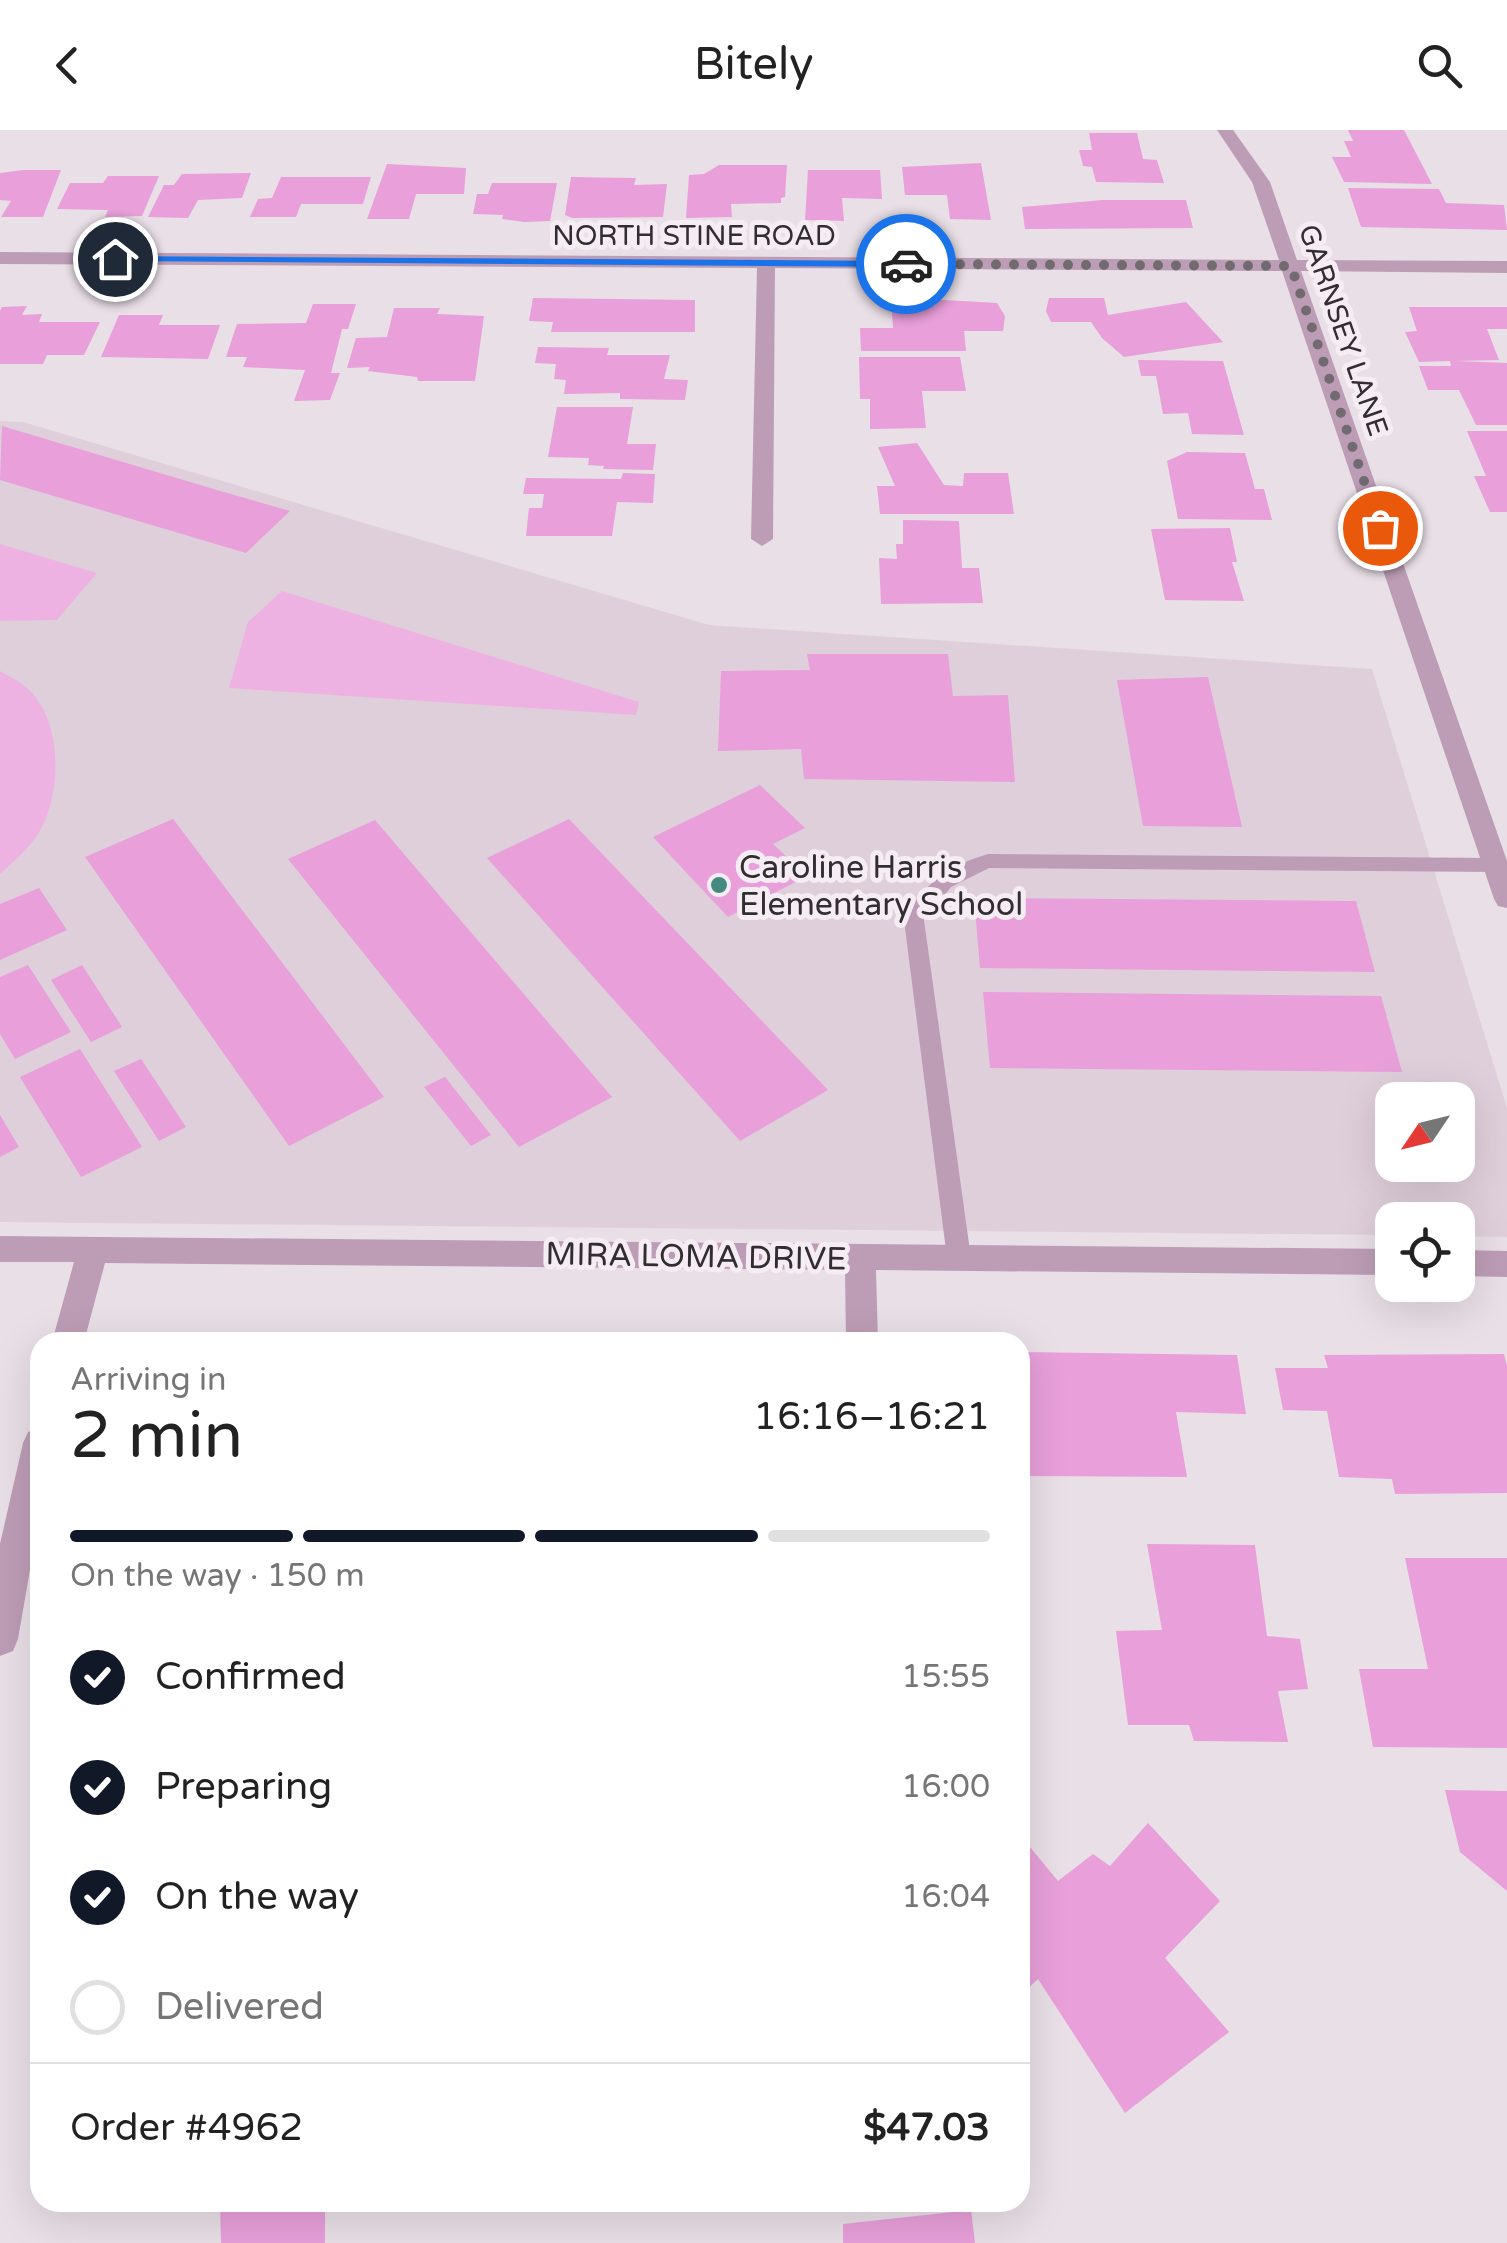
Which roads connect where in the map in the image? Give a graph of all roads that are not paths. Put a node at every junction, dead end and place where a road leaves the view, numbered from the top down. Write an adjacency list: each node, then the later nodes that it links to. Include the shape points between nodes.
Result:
1 (1225, 130): 4 (street, GARNSEY LANE, via 1262,182)
2 (0, 258): 3 (street, NORTH STINE ROAD)
3 (766, 263): 4 (street, NORTH STINE ROAD); 6 (street)
4 (1291, 266): 5 (street, NORTH STINE ROAD); 7 (street, GARNSEY LANE)
5 (1507, 267)
6 (762, 538)
7 (1495, 865): 8 (street, GARNSEY LANE); 12 (lane, via 988,861 936,888 914,920)
8 (1507, 900)
9 (0, 1248): 10 (street, MIRA LOMA DRIVE)
10 (93, 1250): 11 (street, MIRA LOMA DRIVE); 16 (street)
11 (860, 1257): 12 (street, MIRA LOMA DRIVE); 17 (street)
12 (958, 1258): 13 (street, MIRA LOMA DRIVE)
13 (1375, 1262)
14 (1475, 1263): 15 (street)
15 (1507, 1264)
16 (71, 1332)
17 (862, 1332)
18 (30, 1479): 19 (street)
19 (0, 1639)

